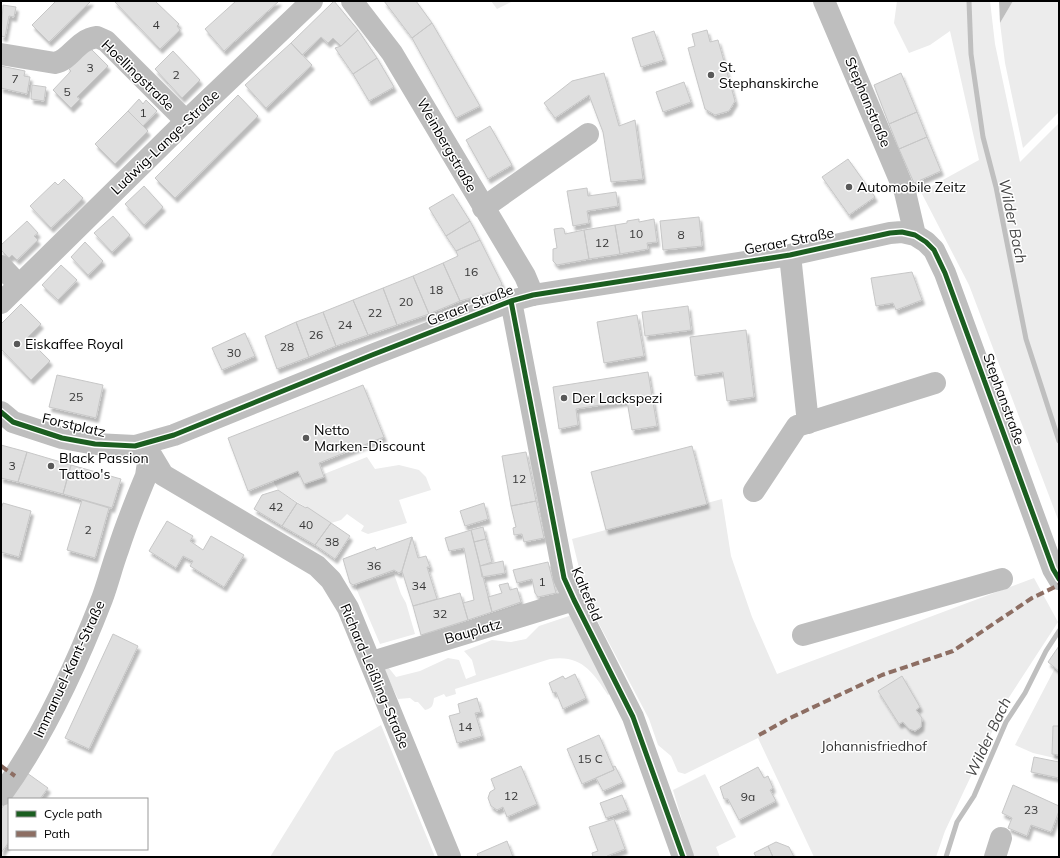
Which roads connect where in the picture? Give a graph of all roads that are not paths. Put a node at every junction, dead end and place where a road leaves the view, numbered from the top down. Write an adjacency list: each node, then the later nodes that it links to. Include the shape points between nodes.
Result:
1 (312, 1): 5 (street, Ludwig-Lange-Straße)
2 (352, 1): 7 (street, Weinbergstraße, via 392,54)
3 (824, 1): 8 (street, Stephanstraße, via 905,192)
4 (1, 54): 5 (street, Hoellingstraße, via 55,63 63,60 82,42 97,37 106,41)
5 (186, 121): 11 (street, Ludwig-Lange-Straße)
6 (588, 134): 7 (street)
7 (484, 208): 12 (street, Weinbergstraße)
8 (915, 234): 9 (street, Geraer Straße, via 890,233); 21 (street, Stephanstraße, via 934,250 945,274 1053,569)
9 (790, 255): 12 (street, Geraer Straße); 17 (street)
10 (1, 266): 11 (street)
11 (19, 285): 14 (street, Ludwig-Lange-Straße)
12 (533, 295): 13 (street, Geraer Straße)
13 (511, 301): 18 (street, Geraer Straße); 22 (street, Kaltefeld, via 564,578)
14 (1, 303)
15 (935, 383): 17 (street)
16 (5, 419): 18 (street, Forstplatz, via 62,438 118,447)
17 (808, 423): 19 (street, via 797,426)
18 (145, 445): 24 (street, Richard-Leißling-Straße, via 163,474 325,572 348,608); 25 (street, Immanuel-Kant-Straße, via 148,463 146,476 118,549 103,598 50,714)
19 (754, 491)
20 (1002, 578): 23 (street)
21 (1059, 579)
22 (574, 600): 24 (street, Bauplatz); 28 (street, Kaltefeld, via 633,717)
23 (803, 635)
24 (372, 662): 27 (street, Richard-Leißling-Straße)
25 (8, 771): 26 (street, Immanuel-Kant-Straße)
26 (1, 795)
27 (450, 857)
28 (684, 857)

